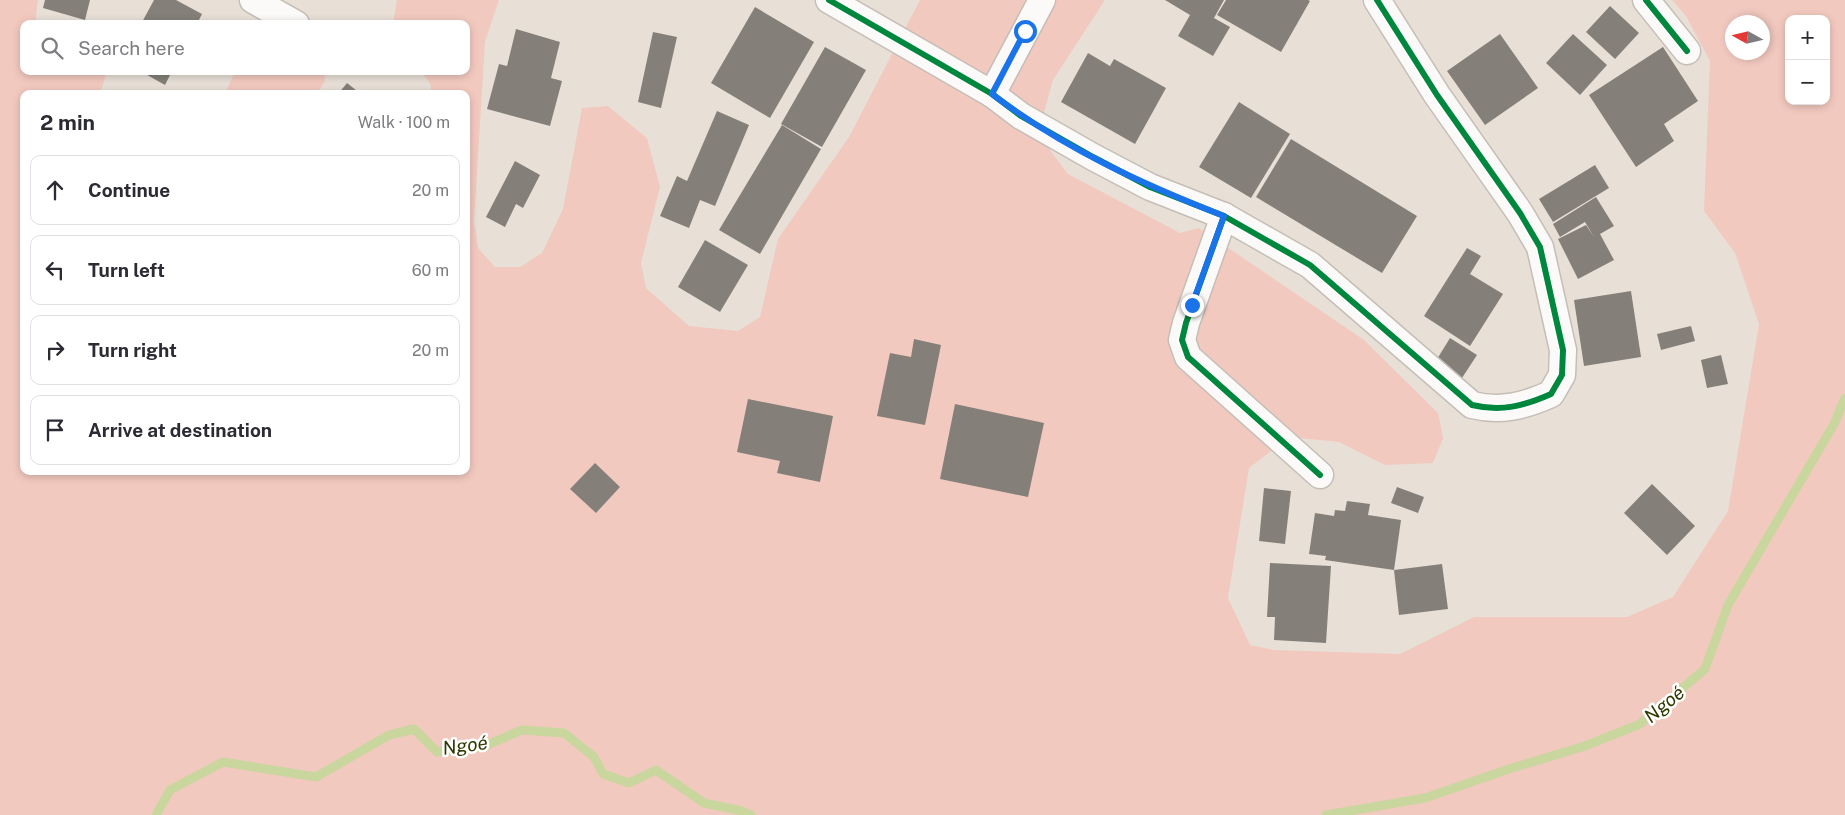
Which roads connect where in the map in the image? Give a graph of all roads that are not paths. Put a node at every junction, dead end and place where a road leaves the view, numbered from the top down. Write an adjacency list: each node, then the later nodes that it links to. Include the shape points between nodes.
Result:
1 (253, 0): 6 (street)
2 (829, 0): 8 (street)
3 (1042, 0): 8 (street)
4 (1377, 0): 9 (street, via 1540,247 1563,350 1562,375 1552,394 1517,407 1491,410 1472,406 1310,265)
5 (1646, 0): 7 (street)
6 (289, 20)
7 (1687, 51)
8 (992, 94): 9 (street, via 1021,116 1092,157 1150,187)
9 (1224, 216): 10 (street, via 1186,323 1182,340 1188,357)
10 (1320, 475)

